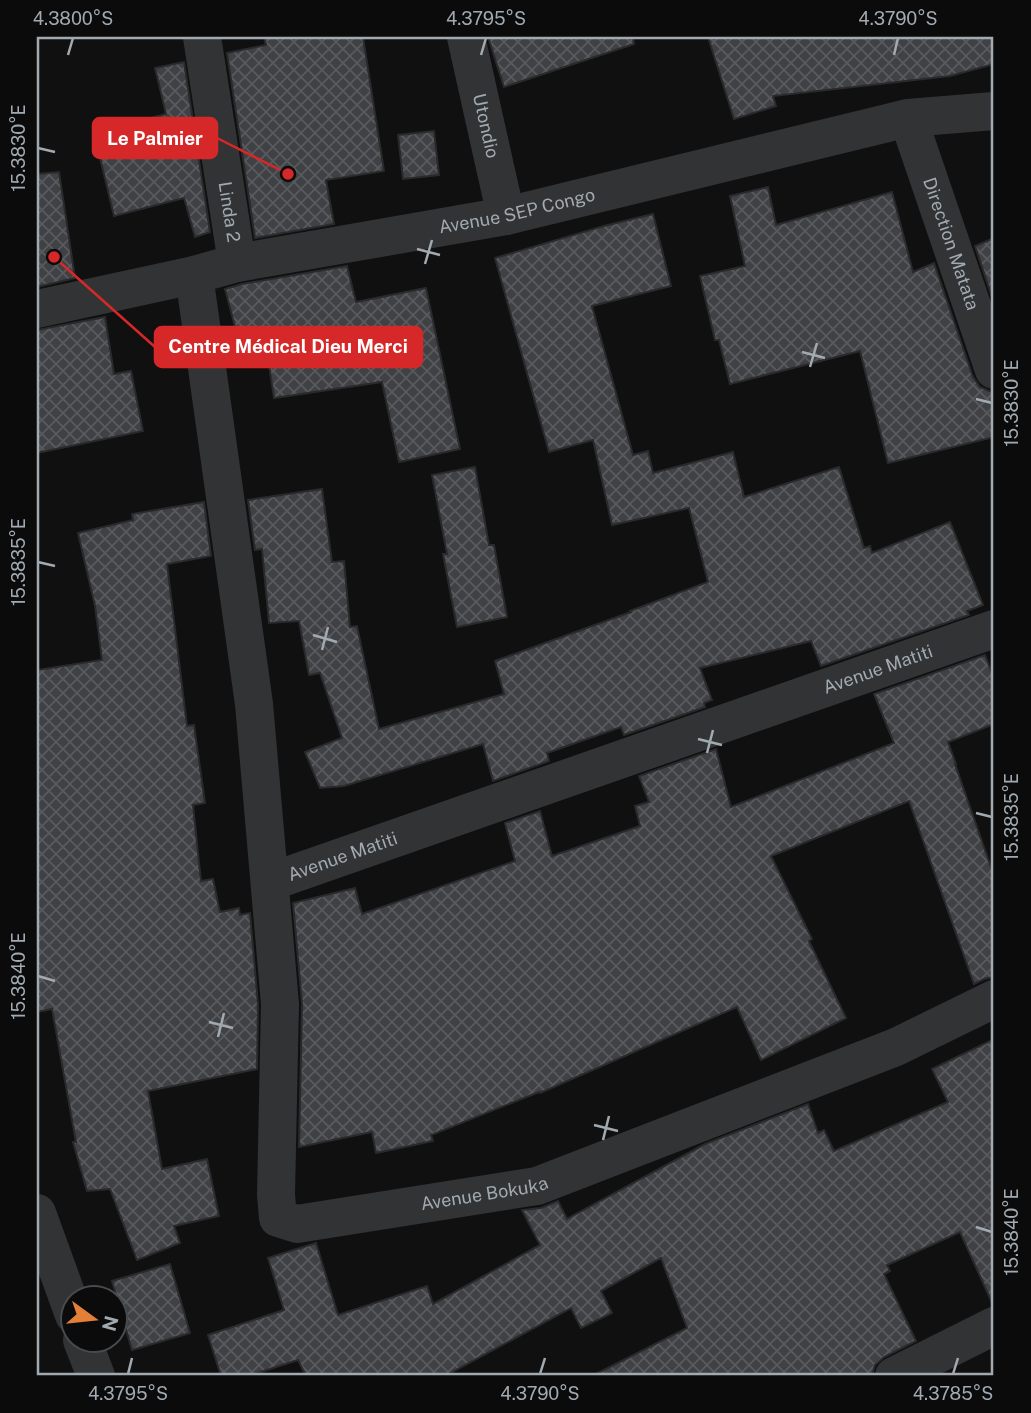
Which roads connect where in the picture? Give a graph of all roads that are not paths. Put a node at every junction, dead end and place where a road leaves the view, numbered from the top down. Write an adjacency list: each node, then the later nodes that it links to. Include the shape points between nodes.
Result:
1 (202, 37): 6 (street, Linda 2)
2 (466, 37): 5 (street, Utondio)
3 (994, 111): 4 (street, Avenue SEP Congo)
4 (908, 118): 5 (street, Avenue SEP Congo); 9 (street, Direction Matata)
5 (506, 216): 6 (street, Avenue SEP Congo)
6 (237, 263): 7 (street, Avenue SEP Congo)
7 (194, 275): 8 (street, Avenue SEP Congo); 11 (street, Avenue Matiti, via 254,704)
8 (37, 309)
9 (994, 370)
10 (994, 629): 11 (street, Avenue Matiti)
11 (270, 882): 12 (street, Avenue Bokuka, via 280,1004 276,1195 278,1218 297,1224 537,1186 896,1047)
12 (994, 999)
13 (37, 1213): 14 (street)
14 (63, 1284)
15 (994, 1326): 18 (street)
16 (88, 1354): 17 (street)
17 (96, 1376)
18 (894, 1376)

